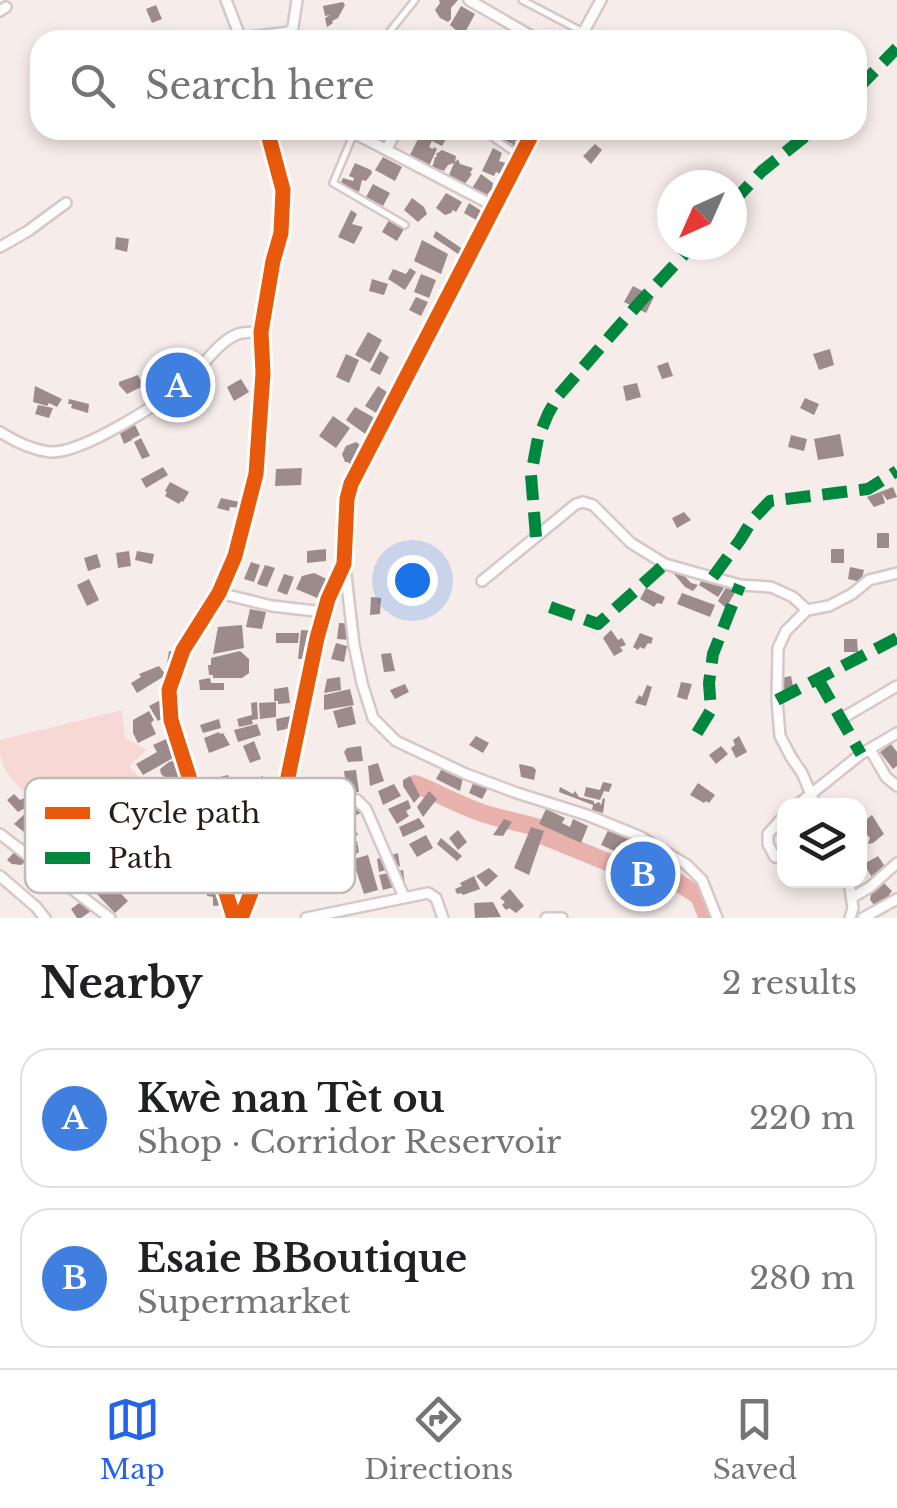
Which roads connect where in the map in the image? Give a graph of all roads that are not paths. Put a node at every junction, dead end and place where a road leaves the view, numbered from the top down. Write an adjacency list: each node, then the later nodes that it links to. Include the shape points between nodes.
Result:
1 (226, 0): 7 (street)
2 (297, 0): 8 (street)
3 (416, 0): 9 (lane)
4 (468, 0): 10 (street)
5 (522, 0): 11 (lane)
6 (602, 0): 12 (street)
7 (238, 30)
8 (290, 30)
9 (391, 30)
10 (520, 30)
11 (571, 30)
12 (584, 30)
13 (270, 140): 25 (street, via 284,190)
14 (351, 140): 23 (lane, via 333,184)
15 (370, 140): 19 (street)
16 (391, 140): 19 (street)
17 (496, 140): 20 (lane)
18 (529, 140): 20 (street)
19 (387, 148): 22 (street)
20 (521, 157): 22 (street)
21 (66, 203): 24 (street)
22 (494, 206): 27 (street, via 350,484)
23 (406, 225)
24 (0, 247)
25 (260, 332): 26 (street, via 226,341 188,380 85,443 51,452); 30 (street, via 256,474)
26 (0, 432)
27 (344, 564): 32 (street); 65 (street, via 372,718 396,740 466,774 641,838 702,880)
28 (897, 573): 31 (street)
29 (482, 582): 31 (street, via 583,502 665,564 771,587)
30 (219, 592): 32 (street); 37 (street, via 183,650 169,690 171,720)
31 (807, 610): 40 (street, via 778,648 777,700 780,736)
32 (324, 612): 38 (street)
33 (897, 686): 34 (street)
34 (841, 719)
35 (897, 733): 36 (street)
36 (870, 749): 39 (street); 40 (street)
37 (191, 778)
38 (288, 778)
39 (897, 786)
40 (810, 792): 41 (street); 42 (street)
41 (804, 798)
42 (813, 798)
43 (355, 800): 55 (street, via 366,809)
44 (777, 824): 48 (street, via 768,834)
45 (4, 837): 46 (street); 47 (street)
46 (0, 851)
47 (25, 853)
48 (775, 858)
49 (897, 863): 56 (street)
50 (0, 876): 58 (street)
51 (850, 888): 56 (street)
52 (77, 893): 59 (street)
53 (230, 893): 60 (street)
54 (249, 893): 60 (street)
55 (404, 897): 61 (street); 62 (street, via 430,893)
56 (852, 897): 66 (street)
57 (897, 899): 67 (street)
58 (46, 918)
59 (110, 918)
60 (238, 918)
61 (306, 918)
62 (442, 918)
63 (546, 918): 64 (street)
64 (562, 918)
65 (717, 918)
66 (850, 918)
67 (863, 918)

